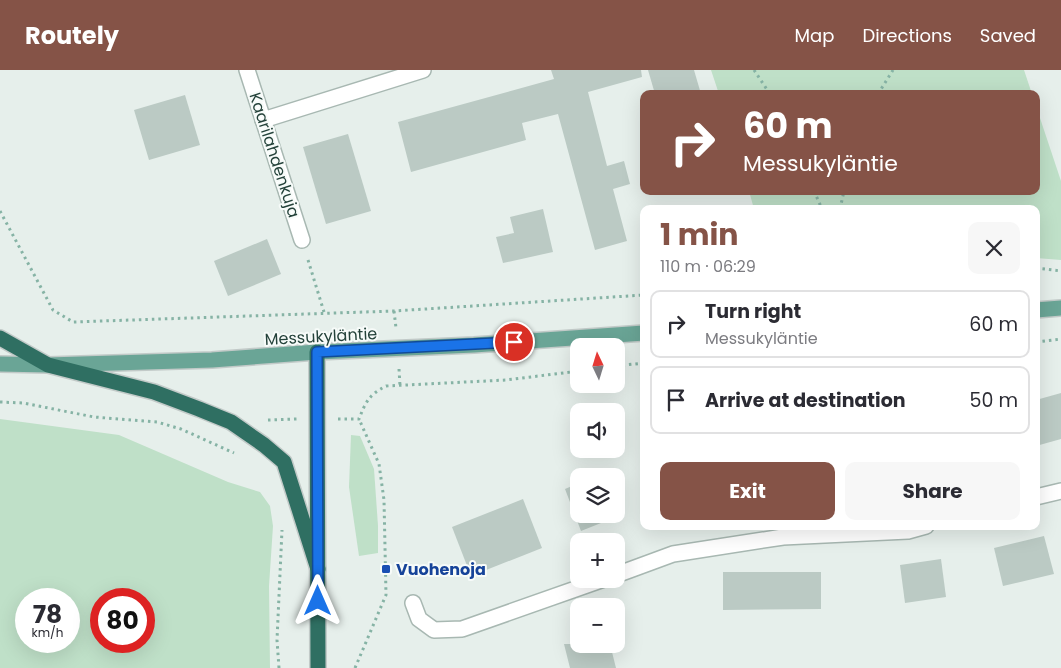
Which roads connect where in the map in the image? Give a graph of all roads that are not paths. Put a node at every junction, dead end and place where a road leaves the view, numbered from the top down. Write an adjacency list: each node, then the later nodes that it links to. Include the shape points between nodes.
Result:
1 (247, 70): 3 (street, Kaarilahdenkuja)
2 (423, 70): 3 (street)
3 (263, 120): 4 (street, Kaarilahdenkuja)
4 (302, 240)
5 (1061, 308): 6 (main road)
6 (1040, 310)
7 (640, 333): 9 (main road, Messukyläntie)
8 (0, 338): 11 (highway)
9 (317, 352): 11 (main road, Messukyläntie, via 212,360); 15 (highway)
10 (0, 364): 11 (main road, Messukyläntie)
11 (48, 364): 15 (highway, via 154,392 231,422 252,437 284,462)
12 (1061, 490): 13 (street)
13 (1040, 496)
14 (912, 530): 16 (street, via 783,537 673,554)
15 (318, 569): 19 (highway)
16 (625, 572)
17 (578, 588): 18 (street, via 462,629 434,630 419,619)
18 (413, 603)
19 (318, 668)

